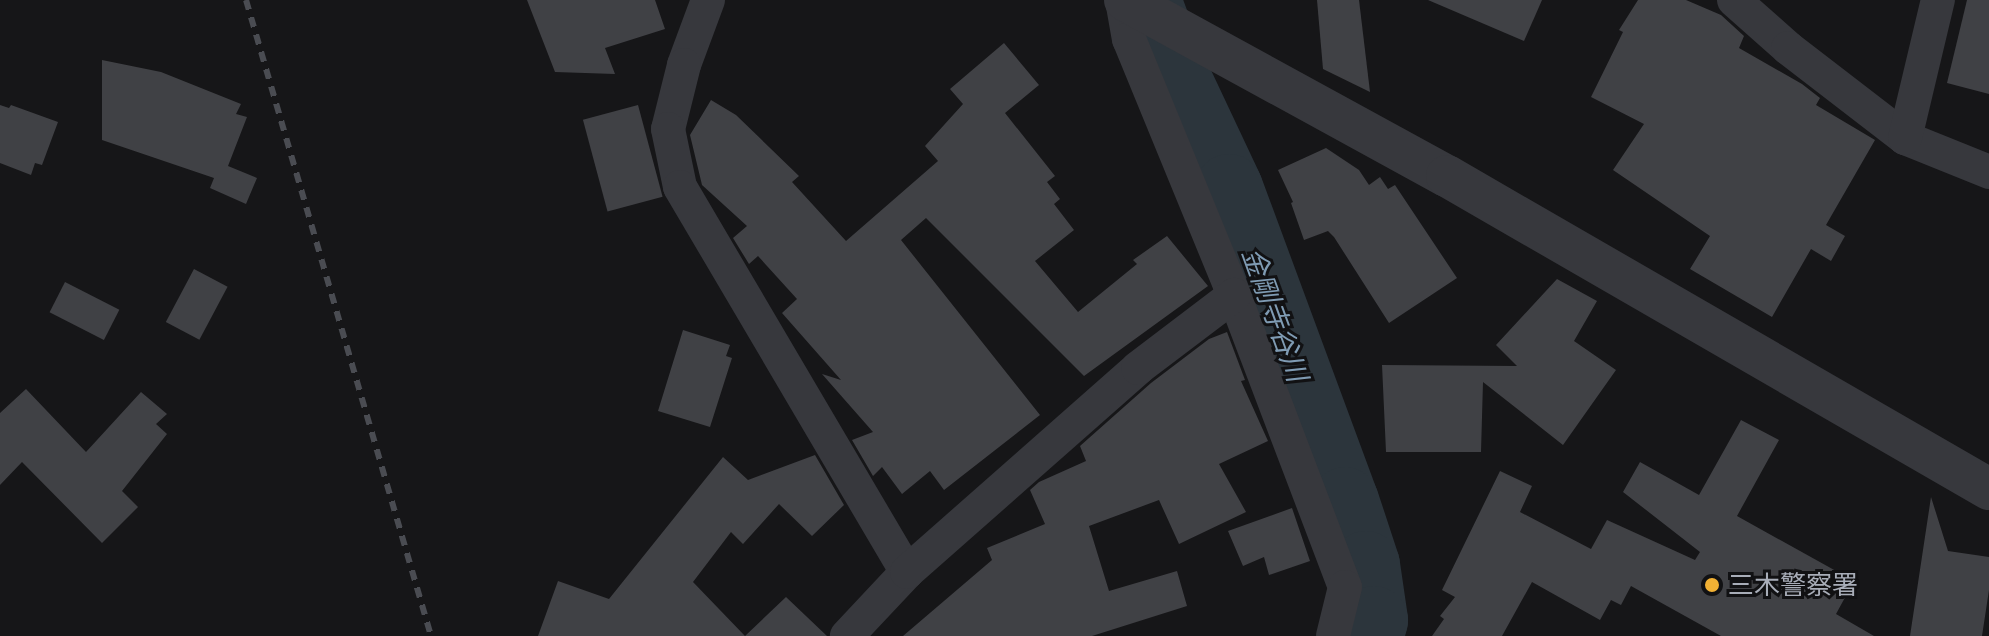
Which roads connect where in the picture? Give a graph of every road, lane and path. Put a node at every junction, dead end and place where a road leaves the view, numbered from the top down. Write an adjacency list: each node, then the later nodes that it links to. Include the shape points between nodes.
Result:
1 (708, 0): 10 (street, via 668,129 680,187)
2 (1124, 0): 5 (street); 8 (street, via 1129,39)
3 (1734, 0): 6 (street)
4 (1938, 0): 6 (street)
5 (1177, 17): 9 (street)
6 (1905, 138): 7 (street)
7 (1989, 172)
8 (1234, 295): 10 (street, via 1138,368); 12 (street, via 1345,587)
9 (1989, 489)
10 (907, 572): 11 (street)
11 (847, 636)
12 (1333, 636)

